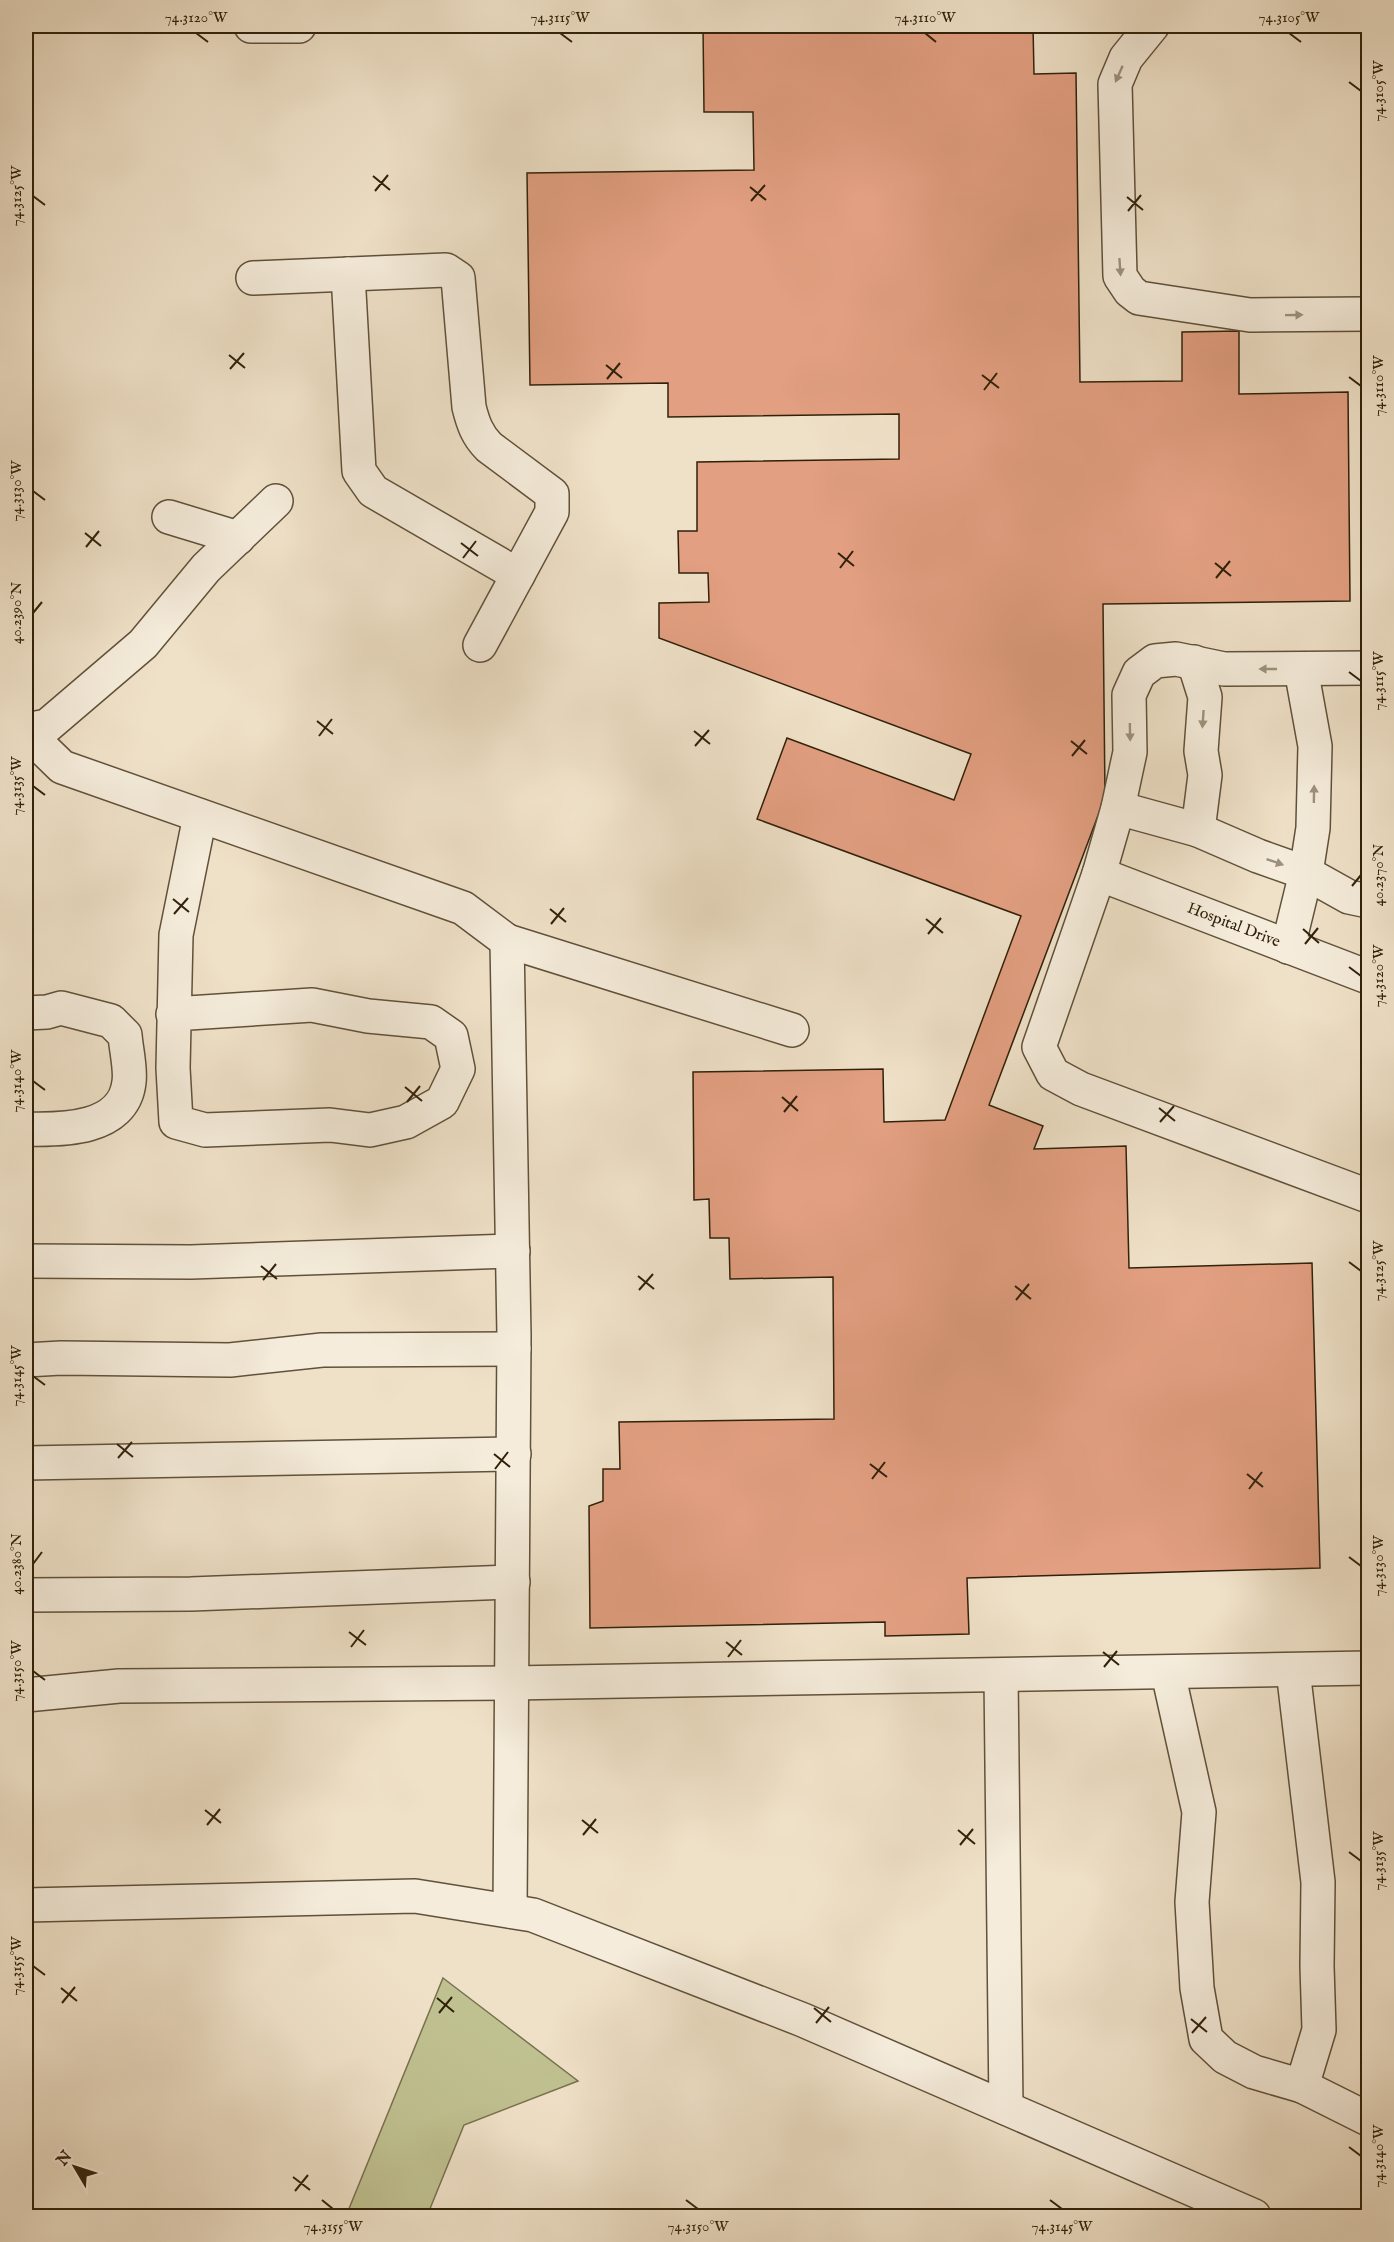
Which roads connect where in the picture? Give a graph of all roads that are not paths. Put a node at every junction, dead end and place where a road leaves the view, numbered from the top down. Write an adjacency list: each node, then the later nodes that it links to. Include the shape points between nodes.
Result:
1 (251, 26): 2 (street)
2 (299, 26)
3 (1152, 26): 6 (street, one-way to 6, via 1126,58 1115,84 1120,276 1130,291 1139,298 1251,315)
4 (348, 274): 5 (street); 10 (street, via 359,471 373,491); 10 (street, via 446,270 458,278 474,426 489,447 552,494 552,512)
5 (253, 278)
6 (1368, 314)
7 (276, 501): 9 (street)
8 (169, 517): 9 (street)
9 (238, 538): 15 (street, via 206,568 143,644 47,726)
10 (518, 575): 11 (street)
11 (480, 645)
12 (1194, 662): 14 (street, one-way to 12, via 1224,669); 16 (street, one-way to 16, via 1155,661 1139,673 1129,694 1130,752); 18 (street, one-way to 18, via 1205,697 1201,751 1205,775)
13 (1368, 668): 14 (street)
14 (1301, 669): 19 (street, one-way to 14, via 1313,828 1315,746)
15 (26, 731): 17 (street, via 62,767)
16 (1118, 808): 18 (street); 20 (street)
17 (200, 816): 22 (street, via 463,908); 26 (street, via 176,935)
18 (1198, 830): 19 (street, one-way to 19)
19 (1306, 873): 21 (street, via 1349,897); 23 (street)
20 (1099, 874): 23 (street, Hospital Drive); 29 (street, via 1039,1047 1053,1074 1081,1089)
21 (1368, 901)
22 (507, 941): 27 (street); 30 (street)
23 (1288, 947): 24 (street, Hospital Drive)
24 (1368, 977)
25 (26, 1012): 28 (street, via 61,1008 111,1021 125,1035 129,1082 123,1102 106,1118 83,1126)
26 (173, 1014): 26 (street, via 176,1122 205,1130 330,1125 370,1130 406,1122 442,1102 458,1069 452,1036 430,1022 312,1005)
27 (792, 1030)
28 (26, 1129)
29 (1368, 1196)
30 (513, 1251): 31 (street, via 191,1262); 32 (street)
31 (26, 1262)
32 (514, 1349): 33 (street, via 322,1350 230,1360); 34 (street)
33 (26, 1360)
34 (514, 1454): 35 (street); 36 (street)
35 (26, 1463)
36 (513, 1582): 37 (street); 42 (street)
37 (26, 1595)
38 (1368, 1668): 39 (street)
39 (1293, 1670): 40 (street); 46 (street, via 1318,1882 1319,2030)
40 (1168, 1673): 41 (street); 46 (street, via 1199,1812 1192,1902 1197,1988 1206,2039 1225,2057 1254,2072)
41 (1001, 1676): 42 (street); 47 (street)
42 (512, 1683): 43 (street, via 119,1686); 45 (street)
43 (26, 1695)
44 (26, 1905): 45 (street, via 415,1896)
45 (510, 1911): 47 (street, via 533,1915 803,2020)
46 (1302, 2086): 48 (street)
47 (1006, 2108): 49 (street)
48 (1368, 2119)
49 (1254, 2217)

